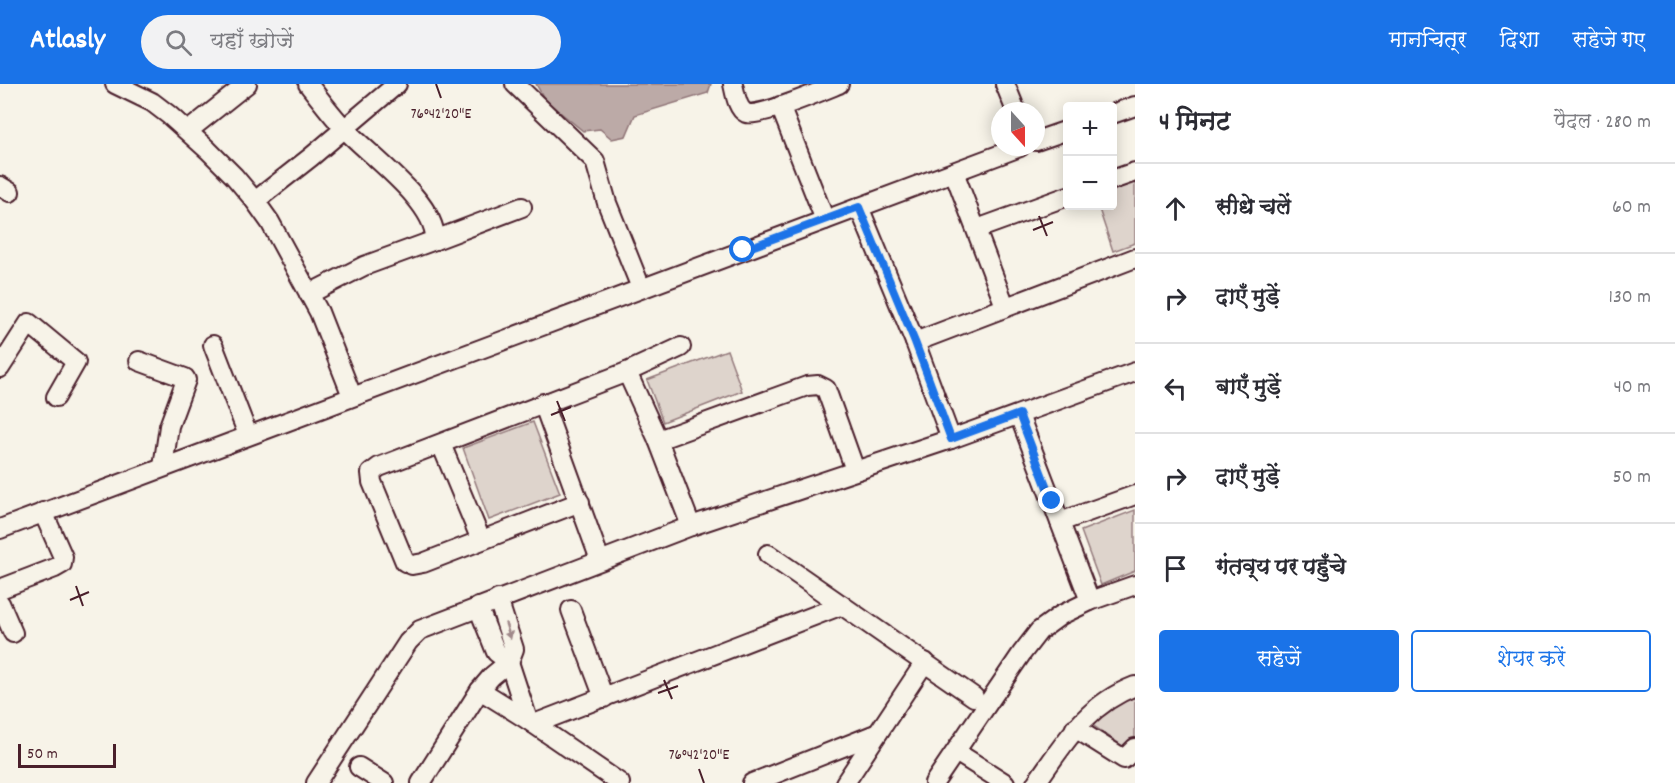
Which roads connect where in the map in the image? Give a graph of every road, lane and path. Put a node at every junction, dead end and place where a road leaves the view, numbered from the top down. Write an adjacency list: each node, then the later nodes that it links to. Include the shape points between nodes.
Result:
1 (115, 84): 14 (street, via 152,102)
2 (247, 84): 14 (street)
3 (308, 84): 13 (street)
4 (397, 84): 13 (street)
5 (515, 84): 29 (street, via 595,161)
6 (733, 84): 10 (street, via 739,105 748,114)
7 (840, 84): 10 (street)
8 (1005, 84): 9 (street)
9 (1012, 102)
10 (780, 106): 25 (street)
11 (1135, 106): 12 (street)
12 (1117, 113)
13 (344, 129): 22 (street); 27 (street, via 425,210 435,229)
14 (188, 131): 22 (street)
15 (1063, 132): 16 (street)
16 (1045, 138)
17 (996, 156): 18 (street)
18 (954, 172): 24 (street); 26 (street)
19 (1135, 172): 20 (street)
20 (1117, 179)
21 (1063, 198): 26 (street)
22 (255, 201): 30 (street)
23 (522, 207): 27 (street)
24 (859, 207): 25 (street); 32 (street)
25 (825, 220): 29 (street)
26 (976, 229): 31 (street)
27 (435, 240): 30 (street, via 364,266)
28 (1135, 258): 31 (street)
29 (641, 288): 39 (street)
30 (309, 294): 39 (street)
31 (1005, 306): 32 (street)
32 (915, 342): 44 (street)
33 (213, 345): 43 (street)
34 (681, 347): 37 (street)
35 (139, 361): 47 (street, via 186,380 169,426)
36 (0, 368): 40 (street, via 28,323 76,362)
37 (627, 372): 41 (street); 45 (street)
38 (1135, 372): 42 (street)
39 (352, 396): 43 (street)
40 (56, 397)
41 (543, 403): 46 (street); 50 (street)
42 (1019, 414): 44 (street); 52 (street)
43 (248, 435): 47 (street)
44 (951, 439): 48 (street)
45 (658, 440): 48 (street, via 818,385 826,389); 53 (street)
46 (441, 444): 55 (street); 55 (street, via 371,473 405,562 423,563)
47 (163, 467): 51 (street)
48 (855, 470): 53 (street)
49 (1135, 495): 52 (street)
50 (580, 502): 55 (street); 57 (street)
51 (43, 512): 54 (street); 59 (street, via 63,557 62,564)
52 (1060, 522): 61 (street)
53 (691, 526): 57 (street)
54 (0, 529)
55 (481, 540)
56 (768, 554): 63 (street)
57 (600, 560): 60 (street)
58 (1135, 585): 61 (street)
59 (0, 588)
60 (498, 599): 64 (street); 67 (street, one-way to 67, via 514,649)
61 (1090, 601): 77 (street, via 1039,631)
62 (0, 603): 66 (street)
63 (842, 605): 68 (street); 72 (street)
64 (478, 607): 67 (street, via 496,652); 79 (street, via 434,623 408,642)
65 (571, 610): 72 (street)
66 (14, 633)
67 (508, 662): 70 (street); 73 (street)
68 (924, 662): 71 (street); 75 (street)
69 (1135, 686): 74 (street, via 1104,701)
70 (480, 690): 73 (street); 81 (street)
71 (974, 697)
72 (604, 698): 73 (street)
73 (531, 722): 82 (street)
74 (1075, 728): 76 (street, via 1124,759); 87 (street)
75 (878, 733): 83 (street); 84 (street)
76 (1135, 748)
77 (956, 752): 85 (street); 86 (street)
78 (359, 767): 80 (street)
79 (316, 783)
80 (384, 783)
81 (422, 783)
82 (620, 783)
83 (752, 783)
84 (845, 783)
85 (934, 783)
86 (1005, 783)
87 (1036, 783)

